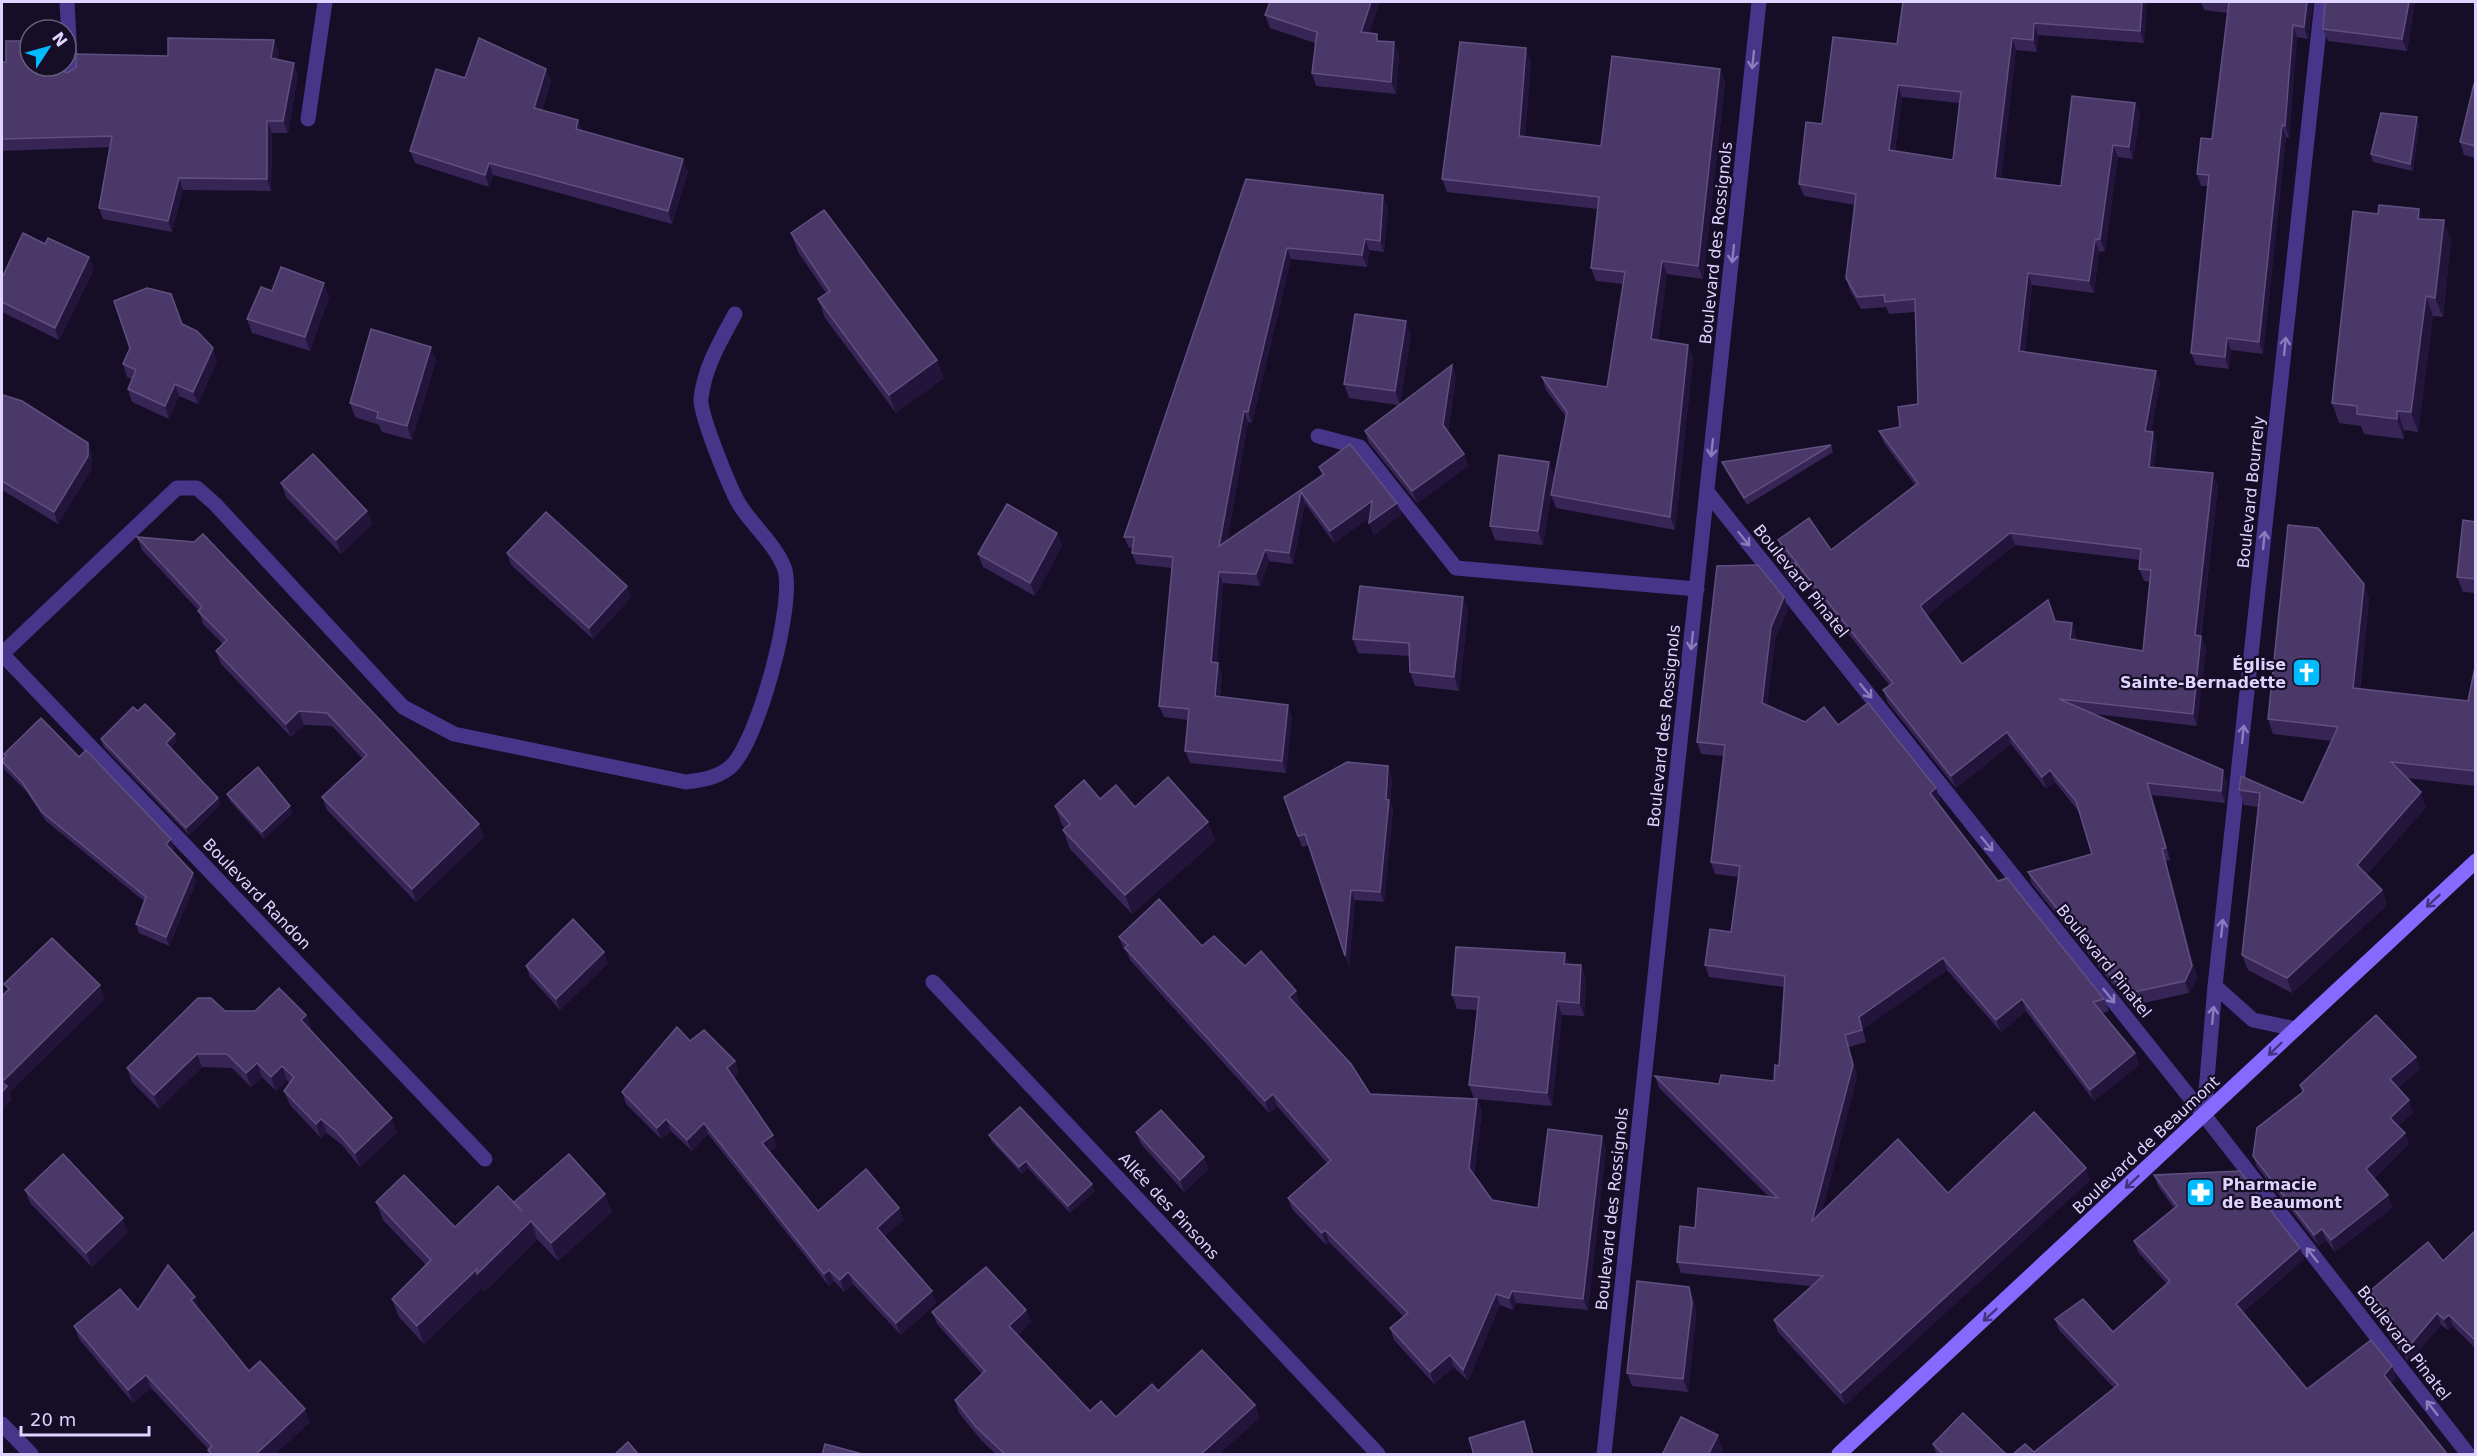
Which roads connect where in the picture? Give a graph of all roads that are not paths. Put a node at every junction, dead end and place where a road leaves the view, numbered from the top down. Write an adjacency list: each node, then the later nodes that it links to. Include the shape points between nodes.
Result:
1 (67, 2): 5 (street)
2 (325, 2): 6 (street)
3 (1759, 2): 9 (street, Boulevard des Rossignols, one-way to 9)
4 (2322, 2): 14 (street, Boulevard Bourrely, one-way to 4)
5 (68, 18)
6 (308, 119)
7 (735, 314): 11 (street, via 709,361 700,401 739,504 784,567 789,592 764,703 745,749 729,768 709,779 686,782 454,735 403,707 197,488 177,488)
8 (1318, 436): 10 (street, via 1360,447 1456,568)
9 (1708, 493): 10 (street, Boulevard des Rossignols); 16 (street, Boulevard Pinatel, one-way to 16)
10 (1697, 589): 21 (street, Boulevard des Rossignols, one-way to 21)
11 (2, 654): 17 (street, Boulevard Randon)
12 (2475, 861): 15 (street, Boulevard de Beaumont, one-way to 15)
13 (933, 981): 20 (street, Allée des Pinsons)
14 (2215, 986): 15 (street, via 2253,1020); 16 (street, Boulevard Bourrely, one-way to 14)
15 (2296, 1029): 16 (street, Boulevard de Beaumont, one-way to 16)
16 (2204, 1115): 22 (street, Boulevard de Beaumont, one-way to 22); 23 (street, Boulevard Pinatel, one-way to 16)
17 (485, 1159)
18 (2, 1424): 19 (street)
19 (32, 1455)
20 (1378, 1455)
21 (1604, 1455)
22 (1839, 1455)
23 (2469, 1455)

